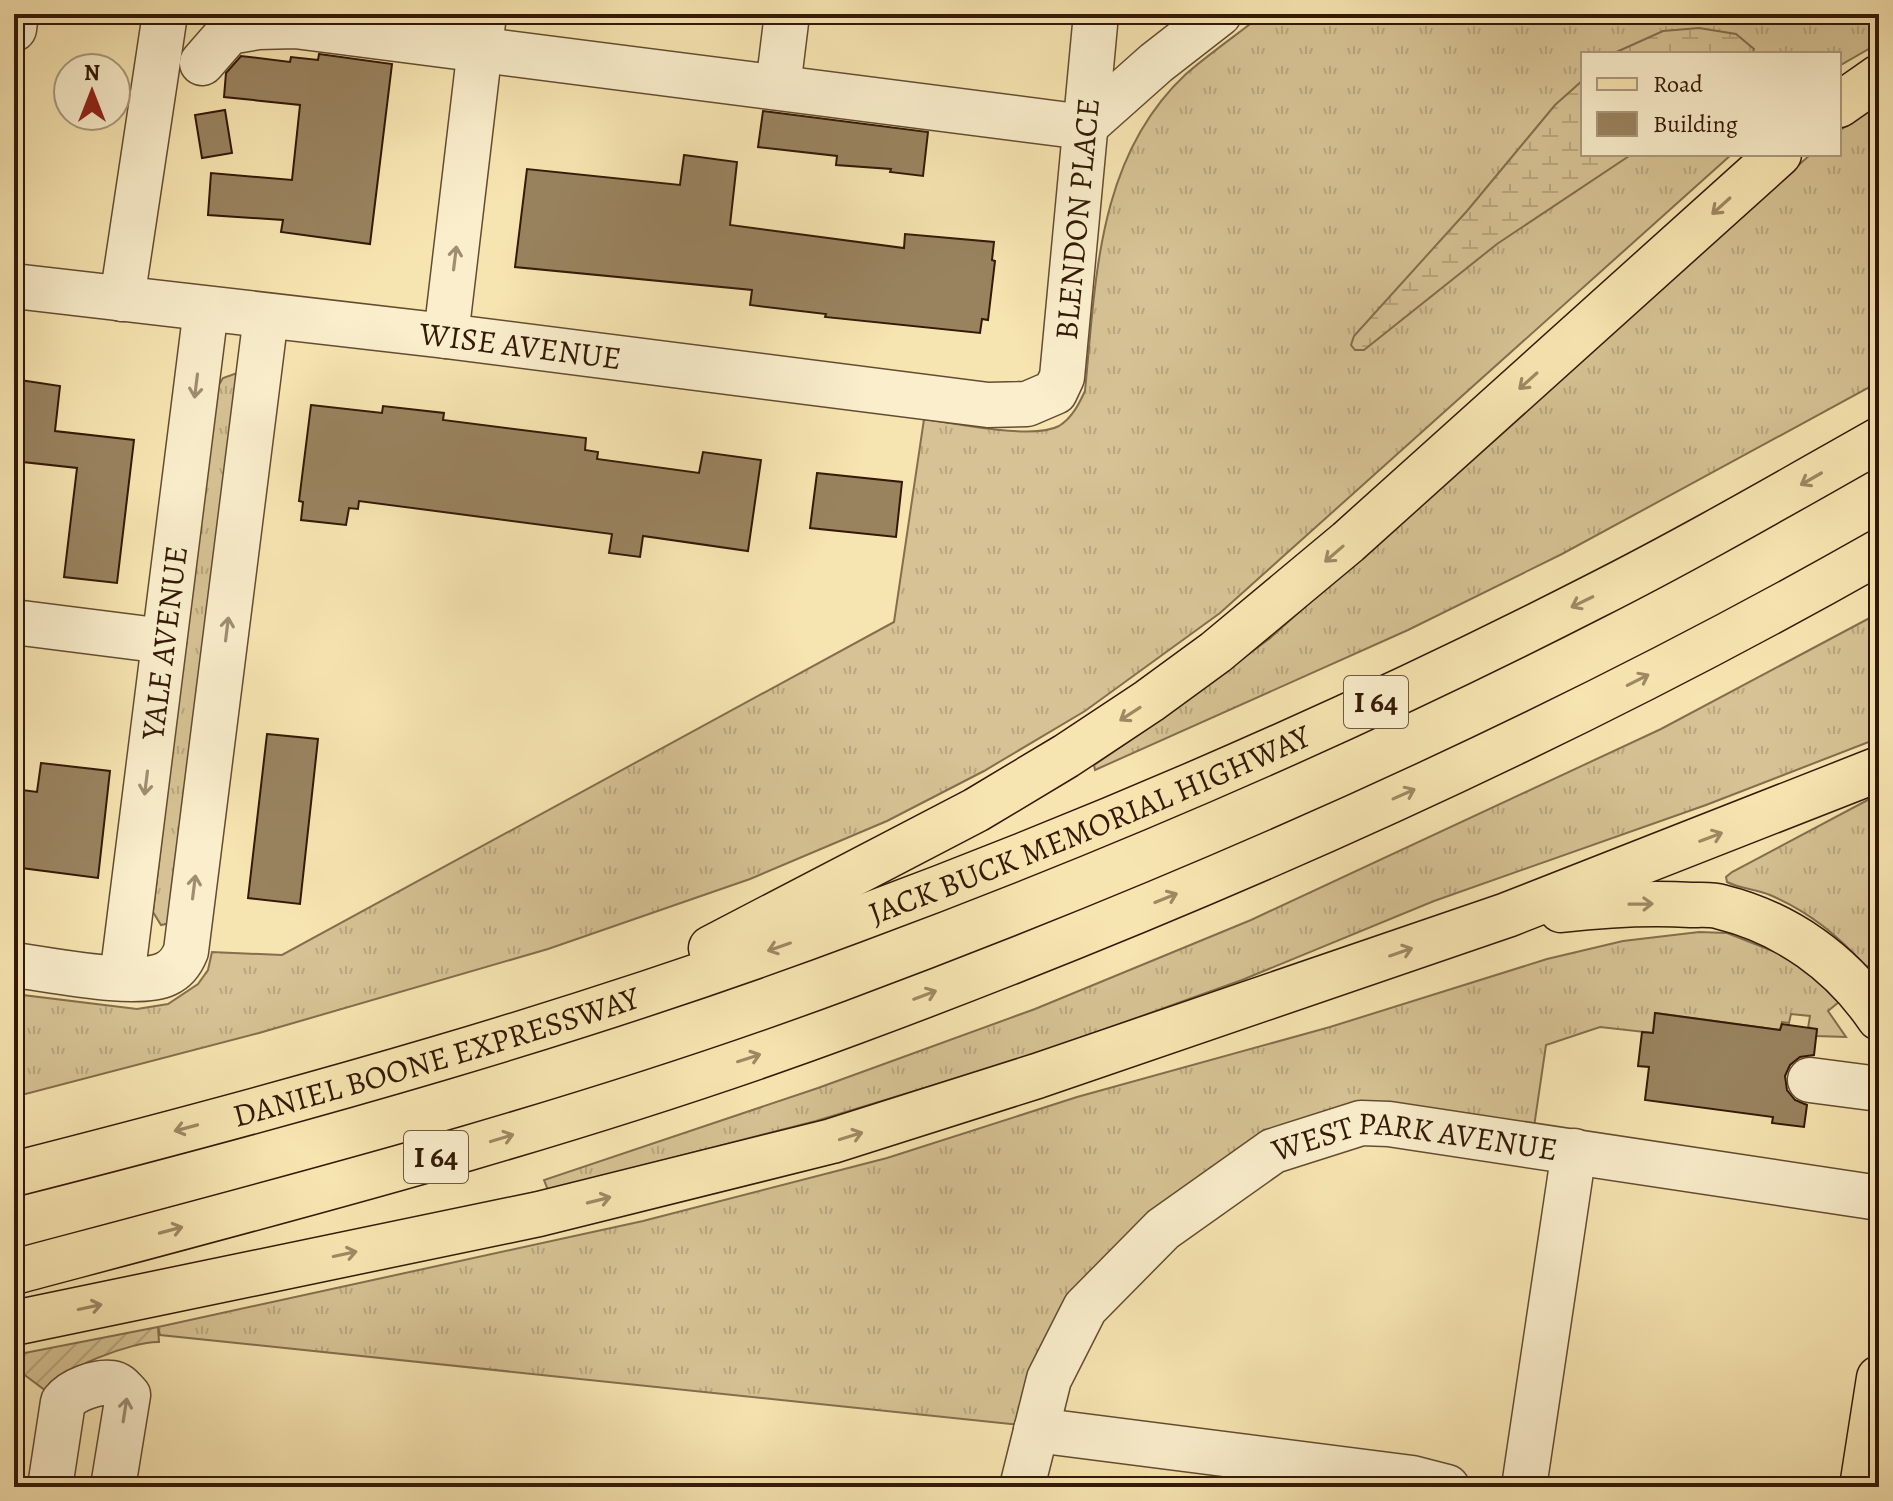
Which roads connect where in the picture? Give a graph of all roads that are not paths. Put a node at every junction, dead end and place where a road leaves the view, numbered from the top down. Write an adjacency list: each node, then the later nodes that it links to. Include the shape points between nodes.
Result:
1 (16, 14): 6 (street)
2 (165, 14): 15 (street)
3 (787, 14): 10 (street)
4 (1096, 14): 12 (street, BLENDON PLACE)
5 (1219, 14): 12 (street)
6 (14, 29)
7 (482, 32): 8 (street, via 258,27 229,32); 10 (street); 18 (street, one-way to 7)
8 (202, 63)
9 (1879, 77): 11 (main road)
10 (778, 87): 12 (street)
11 (1841, 104)
12 (1084, 127): 19 (street, BLENDON PLACE, via 1062,377 1055,392)
13 (1777, 156): 29 (main road, one-way to 29, via 1371,521 1205,661 976,810)
14 (14, 286): 15 (street, WISE AVENUE)
15 (122, 299): 16 (street, WISE AVENUE)
16 (206, 309): 17 (street, WISE AVENUE); 23 (street, YALE AVENUE, one-way to 23)
17 (266, 316): 18 (street, WISE AVENUE); 28 (street, YALE AVENUE, one-way to 17, via 165,974 181,963 186,951)
18 (446, 336): 19 (street, WISE AVENUE, via 988,405)
19 (1027, 404)
20 (1879, 440): 26 (main road, JACK BUCK MEMORIAL HIGHWAY / I 64, one-way to 26, via 1594,596 1335,721 1203,780)
21 (1876, 553): 36 (main road, I 64, one-way to 21, via 496,1140 852,1023 1181,892 1446,774 1583,709)
22 (14, 622): 23 (street)
23 (164, 641): 28 (street, YALE AVENUE, one-way to 28)
24 (1879, 769): 25 (main road, one-way to 24)
25 (1507, 915): 30 (main road, one-way to 30, via 1610,905 1720,906 1789,933 1817,951); 37 (main road, one-way to 25, via 539,1214 832,1141)
26 (852, 921): 29 (main road, DANIEL BOONE EXPRESSWAY / I 64, one-way to 29)
27 (14, 965): 28 (street)
28 (122, 978)
29 (610, 1005): 34 (main road, DANIEL BOONE EXPRESSWAY / I 64, one-way to 34)
30 (1879, 1018)
31 (1810, 1080): 32 (street)
32 (1879, 1089)
33 (1574, 1151): 35 (street, WEST PARK AVENUE); 39 (street, WEST PARK AVENUE, via 1361,1123 1273,1151 1163,1229 1085,1308 1049,1379); 44 (street)
34 (14, 1174)
35 (1879, 1198)
36 (14, 1272)
37 (14, 1323)
38 (1879, 1378): 45 (main road)
39 (1036, 1430): 42 (street, WEST PARK AVENUE); 43 (street, via 1412,1478)
40 (50, 1487): 41 (street, one-way to 40, via 128,1395 111,1382 77,1390 63,1402)
41 (113, 1487)
42 (1022, 1487)
43 (1447, 1487)
44 (1524, 1487)
45 (1862, 1487)

